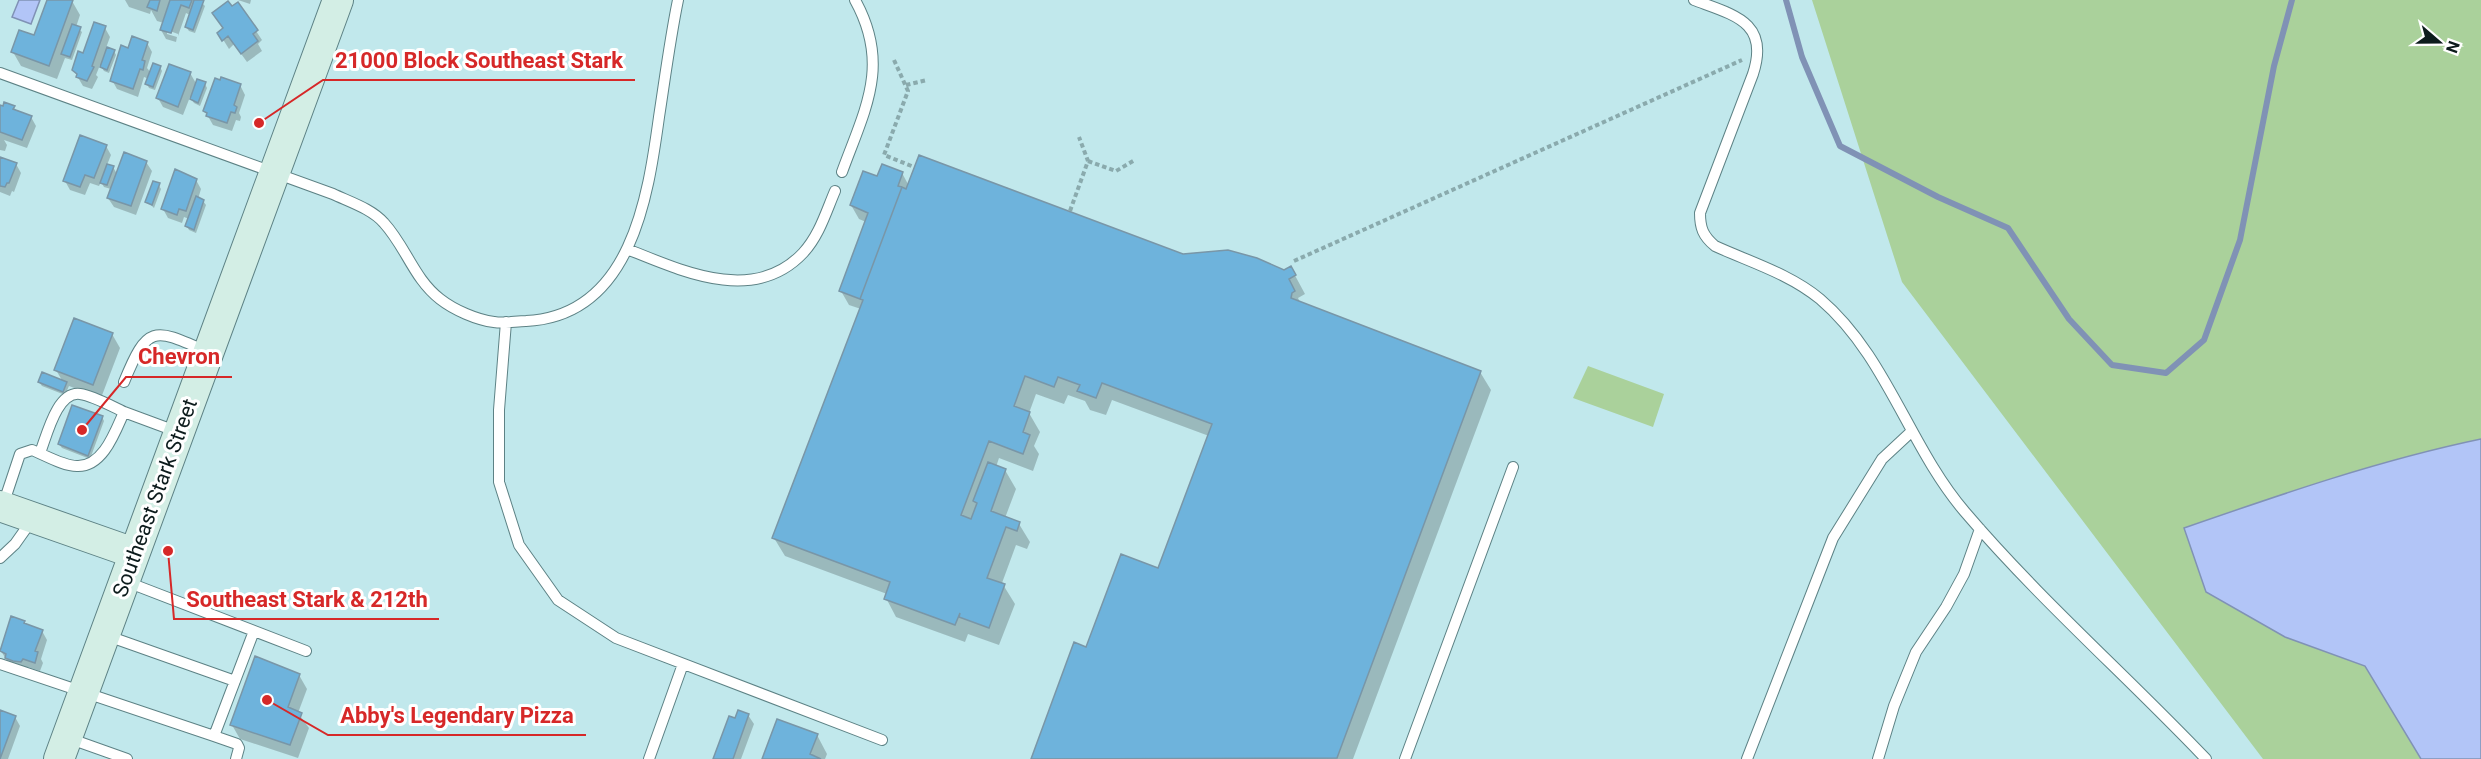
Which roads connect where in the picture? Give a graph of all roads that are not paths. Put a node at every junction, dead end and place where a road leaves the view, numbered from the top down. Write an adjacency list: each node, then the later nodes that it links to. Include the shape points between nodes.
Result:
1 (338, 0): 7 (main road, Southeast Stark Street)
2 (678, 0): 9 (lane, via 651,172 642,213)
3 (855, 0): 6 (lane, via 873,46 873,76)
4 (1694, 0): 15 (lane, via 1744,21 1758,43 1758,59 1700,213 1705,238 1787,277 1820,298 1851,331 1884,380)
5 (0, 73): 7 (lane)
6 (842, 172)
7 (274, 174): 10 (lane, via 364,208 383,221 420,279 440,299 467,314); 11 (main road, Southeast Stark Street)
8 (835, 191): 9 (lane, via 804,252 780,271 754,279 723,280 689,274)
9 (627, 249): 10 (lane, via 600,288 579,307 541,320)
10 (506, 322): 28 (lane, via 499,410 499,482 519,545 558,600 616,638)
11 (208, 352): 12 (lane, via 161,333 151,336 135,353); 14 (main road, Southeast Stark Street)
12 (124, 382)
13 (124, 412): 14 (lane); 16 (lane, via 100,458 86,465 75,466); 16 (lane, via 80,394 69,395 58,405)
14 (178, 432): 21 (main road, Southeast Stark Street)
15 (1911, 432): 20 (lane, via 1931,466); 38 (lane, via 1882,459 1833,538)
16 (40, 453): 18 (lane, via 32,450 20,454)
17 (1513, 467): 37 (lane)
18 (1, 506): 19 (main road)
19 (34, 518): 21 (main road); 22 (lane)
20 (1980, 529): 39 (lane, via 1964,573 1916,651); 40 (lane)
21 (134, 553): 23 (main road, Southeast Stark Street)
22 (0, 558)
23 (124, 581): 24 (lane); 25 (main road, Southeast Stark Street)
24 (254, 631): 26 (lane); 29 (lane)
25 (104, 634): 29 (lane); 30 (main road, Southeast Stark Street)
26 (306, 651)
27 (0, 664): 30 (lane)
28 (683, 664): 32 (lane); 36 (lane)
29 (235, 681): 31 (lane)
30 (83, 692): 31 (lane); 33 (main road, Southeast Stark Street)
31 (214, 736): 35 (lane, via 237,744)
32 (882, 740)
33 (63, 748): 34 (lane)
34 (127, 759)
35 (236, 759)
36 (648, 759)
37 (1405, 759)
38 (1747, 759)
39 (1878, 759)
40 (2206, 759)

